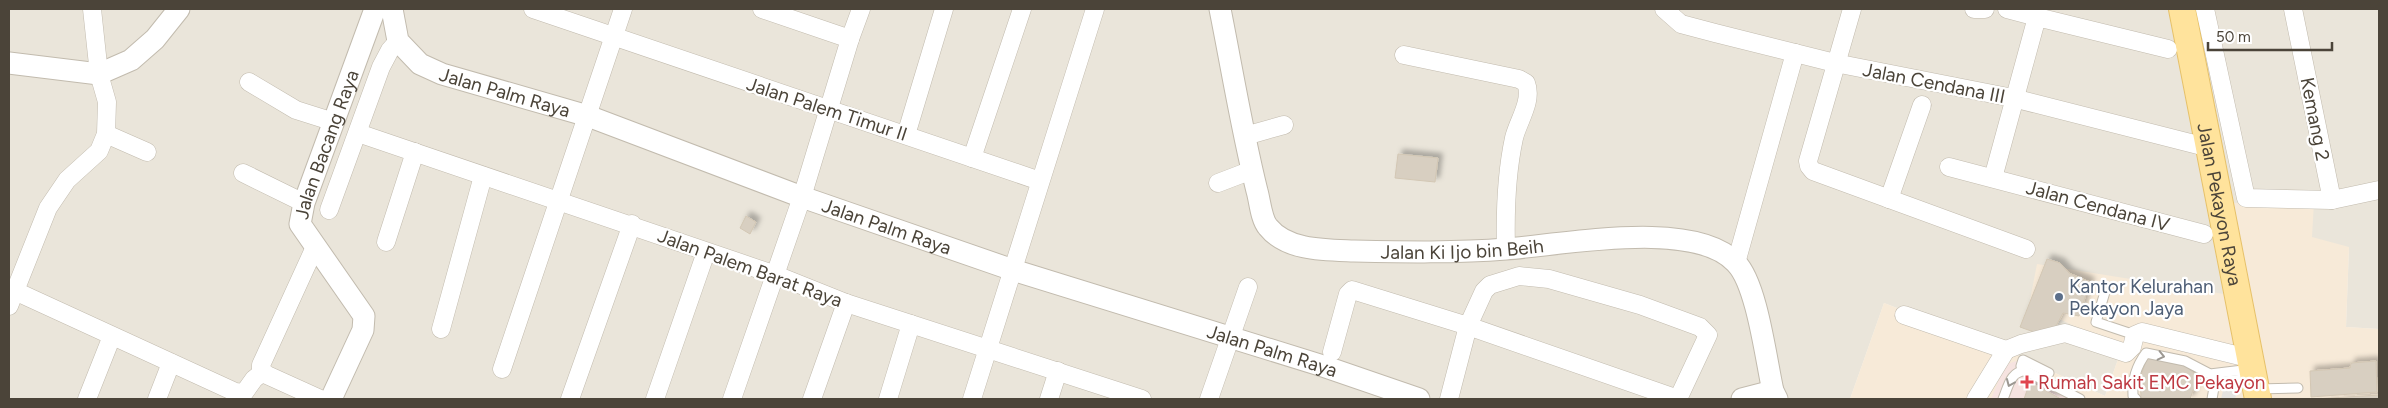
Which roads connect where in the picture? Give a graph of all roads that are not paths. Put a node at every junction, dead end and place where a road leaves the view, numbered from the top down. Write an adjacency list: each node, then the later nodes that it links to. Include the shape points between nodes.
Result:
1 (179, 9): 30 (street, via 156,39 131,60)
2 (375, 9): 36 (street, Jalan Bacang Raya)
3 (392, 9): 24 (street)
4 (532, 9): 22 (street, Jalan Palem Timur II)
5 (623, 9): 22 (street)
6 (762, 9): 23 (street)
7 (861, 9): 23 (street)
8 (944, 9): 40 (street)
9 (1022, 9): 45 (street)
10 (1095, 9): 51 (street)
11 (1220, 9): 41 (street, Jalan Ki Ijo bin Beih)
12 (1664, 9): 26 (street, Jalan Cendana III, via 1682,25)
13 (1852, 9): 29 (street)
14 (1974, 9): 15 (street)
15 (1985, 9)
16 (2007, 9): 21 (street)
17 (2182, 9): 42 (main road, Jalan Pekayon Raya)
18 (2205, 9): 56 (street, via 2246,198)
19 (2293, 9): 56 (street, Kemang 2)
20 (95, 10): 30 (street)
21 (2037, 17): 25 (street); 32 (street)
22 (614, 37): 34 (street, Jalan Palem Timur II); 35 (street)
23 (850, 39): 34 (street)
24 (398, 41): 35 (street, Jalan Palm Raya, via 420,64 442,74); 38 (street, via 381,67)
25 (2168, 49)
26 (1796, 53): 29 (street, Jalan Cendana III); 67 (street)
27 (1404, 55): 64 (street, via 1526,83 1526,105 1514,137 1505,202)
28 (9, 62): 30 (street)
29 (1835, 63): 32 (street, Jalan Cendana III); 55 (street, via 1809,166 1814,171)
30 (99, 74): 39 (street, via 107,102)
31 (249, 82): 36 (street, via 296,110)
32 (2013, 98): 42 (street, Jalan Cendana III); 50 (street)
33 (1922, 105): 55 (street)
34 (828, 111): 40 (street, Jalan Palem Timur II); 54 (street)
35 (588, 116): 54 (street, Jalan Palm Raya); 57 (street)
36 (334, 122): 58 (street, Jalan Bacang Raya)
37 (1284, 125): 41 (street)
38 (358, 133): 44 (street, Jalan Palem Barat Raya); 59 (street)
39 (106, 134): 43 (street); 72 (street, via 99,150 67,180 48,208)
40 (906, 135): 45 (street, Jalan Palem Timur II)
41 (1245, 136): 47 (street, Jalan Ki Ijo bin Beih)
42 (2210, 148): 90 (main road, Jalan Pekayon Raya)
43 (147, 152)
44 (415, 152): 49 (street, Jalan Palem Barat Raya); 62 (street)
45 (972, 158): 51 (street, Jalan Palem Timur II)
46 (1949, 167): 50 (street, Jalan Cendana IV)
47 (1252, 170): 52 (street); 64 (street, Jalan Ki Ijo bin Beih, via 1266,225 1286,242 1336,250 1379,252)
48 (243, 173): 58 (street)
49 (484, 176): 57 (street, Jalan Palem Barat Raya); 77 (street)
50 (1992, 178): 61 (street, Jalan Cendana IV)
51 (1040, 181): 68 (street)
52 (1218, 183)
53 (2379, 190): 56 (street)
54 (802, 197): 68 (street, Jalan Palm Raya); 69 (street)
55 (1889, 199): 65 (street)
56 (2332, 200)
57 (560, 201): 60 (street, Jalan Palem Barat Raya); 85 (street)
58 (304, 203): 63 (street, Jalan Bacang Raya, via 300,224)
59 (329, 210)
60 (632, 224): 66 (street, Jalan Palem Barat Raya); 98 (street)
61 (2204, 234)
62 (386, 242)
63 (315, 247): 88 (street, via 261,365); 97 (street, Jalan Bacang Raya, via 364,316 363,330)
64 (1506, 249): 67 (street, Jalan Ki Ijo bin Beih, via 1598,238 1677,239 1718,250)
65 (2026, 249)
66 (706, 252): 69 (street, Jalan Palem Barat Raya); 99 (street)
67 (1736, 263): 92 (street, Jalan Ki Ijo bin Beih, via 1750,285)
68 (1014, 270): 80 (street, Jalan Palm Raya); 81 (street)
69 (776, 274): 73 (street, Jalan Palem Barat Raya); 100 (street)
70 (1248, 288): 80 (street)
71 (2105, 292): 78 (lane, via 2096,322)
72 (12, 299): 79 (street)
73 (846, 303): 75 (street, Jalan Palem Barat Raya); 101 (street)
74 (1904, 315): 82 (street)
75 (911, 324): 81 (street, Jalan Palem Barat Raya); 102 (street)
76 (1468, 326): 83 (street, via 1352,290 1348,294); 107 (street); 108 (street); 108 (street, via 1490,285 1519,276 1549,279 1640,305 1700,327 1708,335)
77 (441, 329)
78 (2136, 335): 82 (street, via 2126,353 2066,333); 90 (street, via 2149,332)
79 (112, 336): 84 (street); 94 (street)
80 (1232, 339): 105 (street); 106 (street, Jalan Palm Raya)
81 (988, 350): 86 (street, Jalan Palem Barat Raya); 103 (street)
82 (2006, 350): 110 (street)
83 (1332, 352)
84 (171, 363): 88 (street, via 240,393 247,390); 95 (street)
85 (502, 369)
86 (1058, 371): 93 (street, Jalan Palem Barat Raya); 104 (street)
87 (2026, 371): 89 (lane, via 2021,366 2023,360); 111 (lane, one-way to 111, via 2014,375); 112 (lane)
88 (263, 372): 96 (street)
89 (2049, 373)
90 (2253, 379): 91 (lane); 113 (lane, one-way to 90, via 2132,388 2139,362 2146,352 2185,361 2210,374); 114 (lane, via 2215,382)
91 (2298, 388)
92 (1775, 395): 109 (street)
93 (1130, 397)
94 (87, 399)
95 (157, 399)
96 (320, 399)
97 (331, 399)
98 (570, 399)
99 (655, 399)
100 (732, 399)
101 (812, 399)
102 (888, 399)
103 (972, 399)
104 (1049, 399)
105 (1210, 399)
106 (1419, 399)
107 (1448, 399)
108 (1678, 399)
109 (1742, 399)
110 (1976, 399)
111 (2003, 399)
112 (2080, 399)
113 (2136, 399)
114 (2212, 399)

